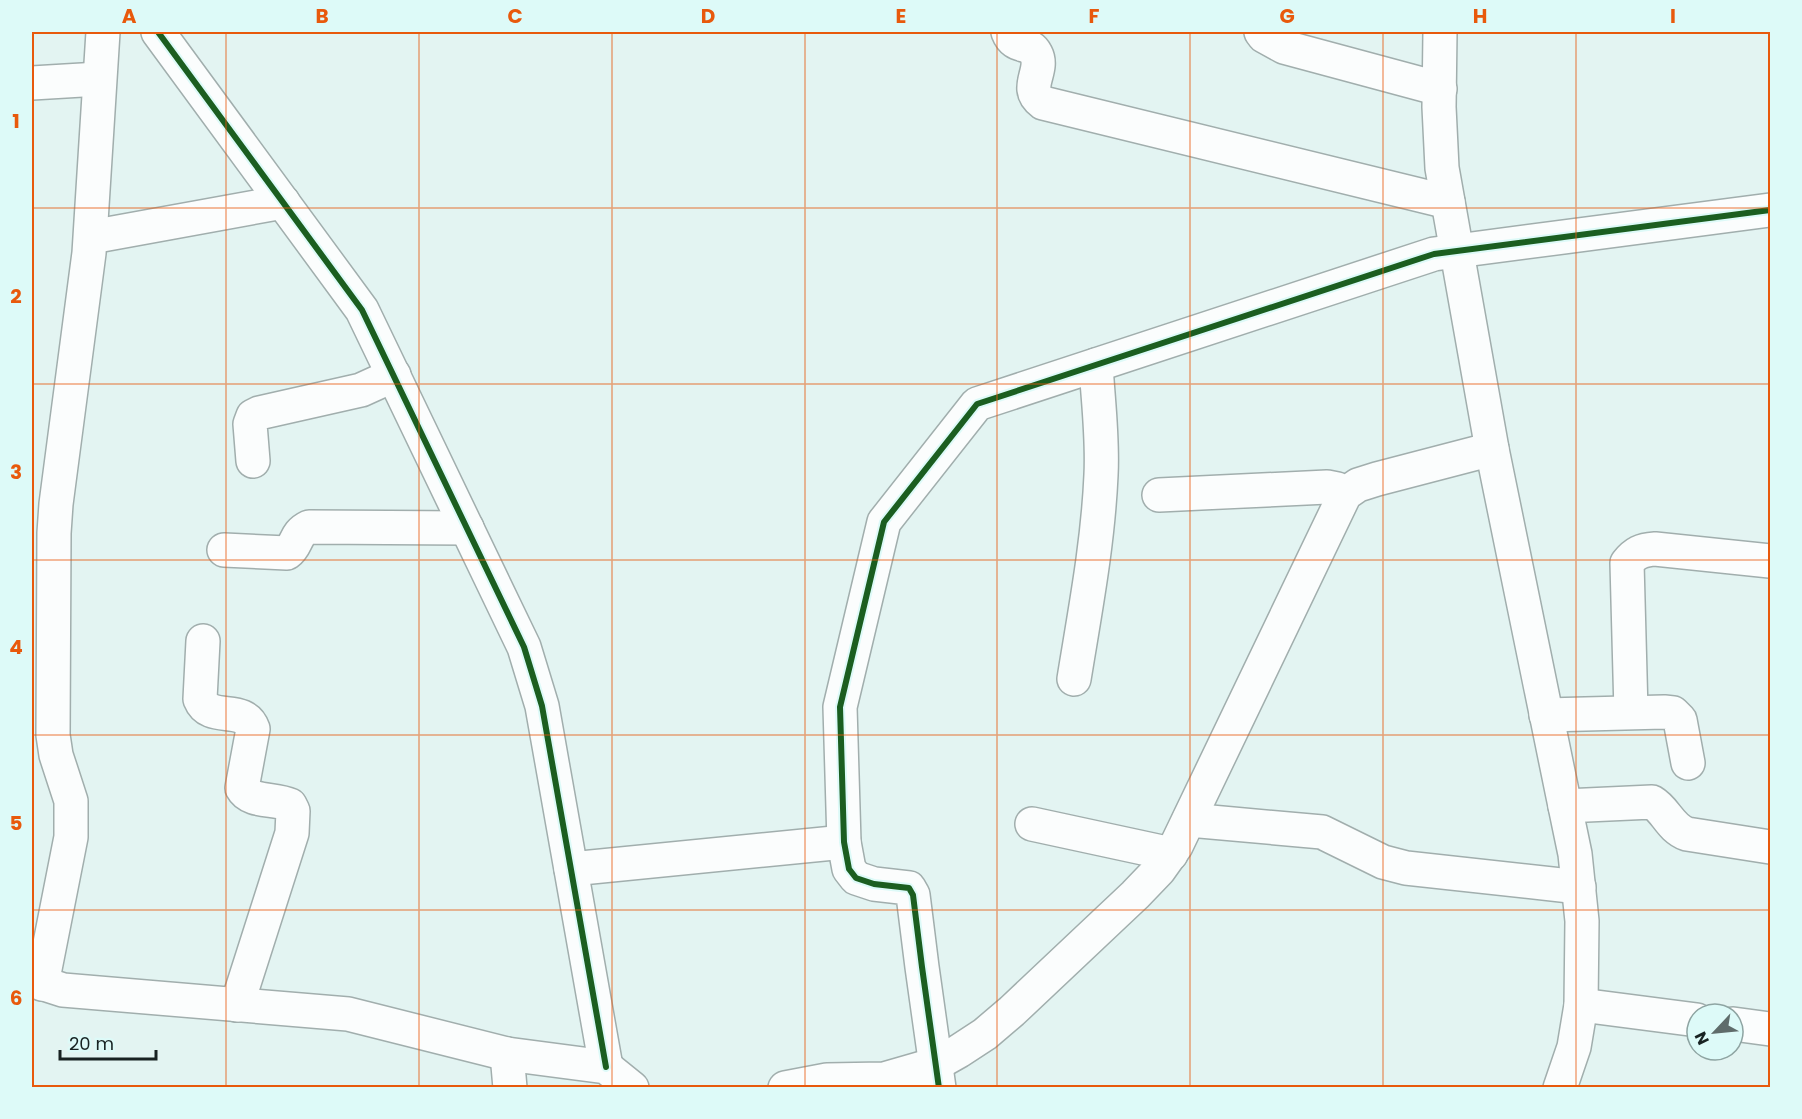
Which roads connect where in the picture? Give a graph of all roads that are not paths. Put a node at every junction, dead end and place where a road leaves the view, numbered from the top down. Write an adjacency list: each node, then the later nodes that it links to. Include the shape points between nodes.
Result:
1 (103, 32): 6 (street)
2 (158, 32): 9 (street)
3 (1008, 32): 10 (street, via 1016,43 1031,47 1037,55 1034,90 1043,103)
4 (1261, 32): 8 (street, via 1284,47)
5 (1440, 32): 8 (street)
6 (99, 79): 7 (street); 12 (street)
7 (32, 83)
8 (1440, 88): 10 (street, via 1442,168)
9 (283, 202): 12 (street); 15 (street, via 362,310)
10 (1448, 202): 13 (street)
11 (1769, 208): 13 (street)
12 (91, 237): 20 (street)
13 (1456, 251): 14 (street, via 1434,254); 16 (street)
14 (1096, 365): 25 (street, via 1100,496); 32 (street, via 977,404 884,522 840,706)
15 (394, 375): 17 (street, via 361,390 253,416); 21 (street)
16 (1492, 449): 18 (street, via 1377,479); 27 (street)
17 (253, 461)
18 (1345, 494): 19 (street, via 1327,487); 30 (street)
19 (1159, 495)
20 (44, 503): 37 (street, via 54,533 53,735 71,801 71,837)
21 (467, 528): 22 (street, via 309,527 298,534 287,553); 35 (street, via 524,647 542,706)
22 (224, 550)
23 (1770, 561): 26 (street, via 1654,549 1634,555 1627,563)
24 (203, 641): 38 (street, via 203,705 208,711 245,717 253,729 242,788 245,794 283,802 293,811 292,833)
25 (1074, 679)
26 (1631, 712): 27 (street); 28 (street, via 1673,713 1680,720)
27 (1546, 715): 29 (street)
28 (1688, 763)
29 (1565, 806): 33 (street, via 1652,801 1678,831); 36 (street)
30 (1189, 820): 34 (street); 36 (street, via 1322,832 1383,862 1406,868)
31 (1032, 824): 34 (street)
32 (844, 842): 35 (street); 45 (street, via 849,869 856,878 909,888 914,896)
33 (1770, 847)
34 (1171, 854): 45 (street, via 1135,895)
35 (571, 869): 44 (street)
36 (1579, 886): 39 (street)
37 (37, 982): 38 (street, via 63,990)
38 (237, 1005): 43 (street, via 348,1014)
39 (1581, 1005): 40 (street); 49 (street, via 1574,1047)
40 (1685, 1018)
41 (1745, 1026): 42 (street)
42 (1770, 1029)
43 (507, 1054): 44 (street); 46 (street)
44 (606, 1067): 47 (street)
45 (937, 1076): 48 (street, via 827,1080)
46 (510, 1088)
47 (632, 1088)
48 (785, 1088)
49 (1560, 1088)

